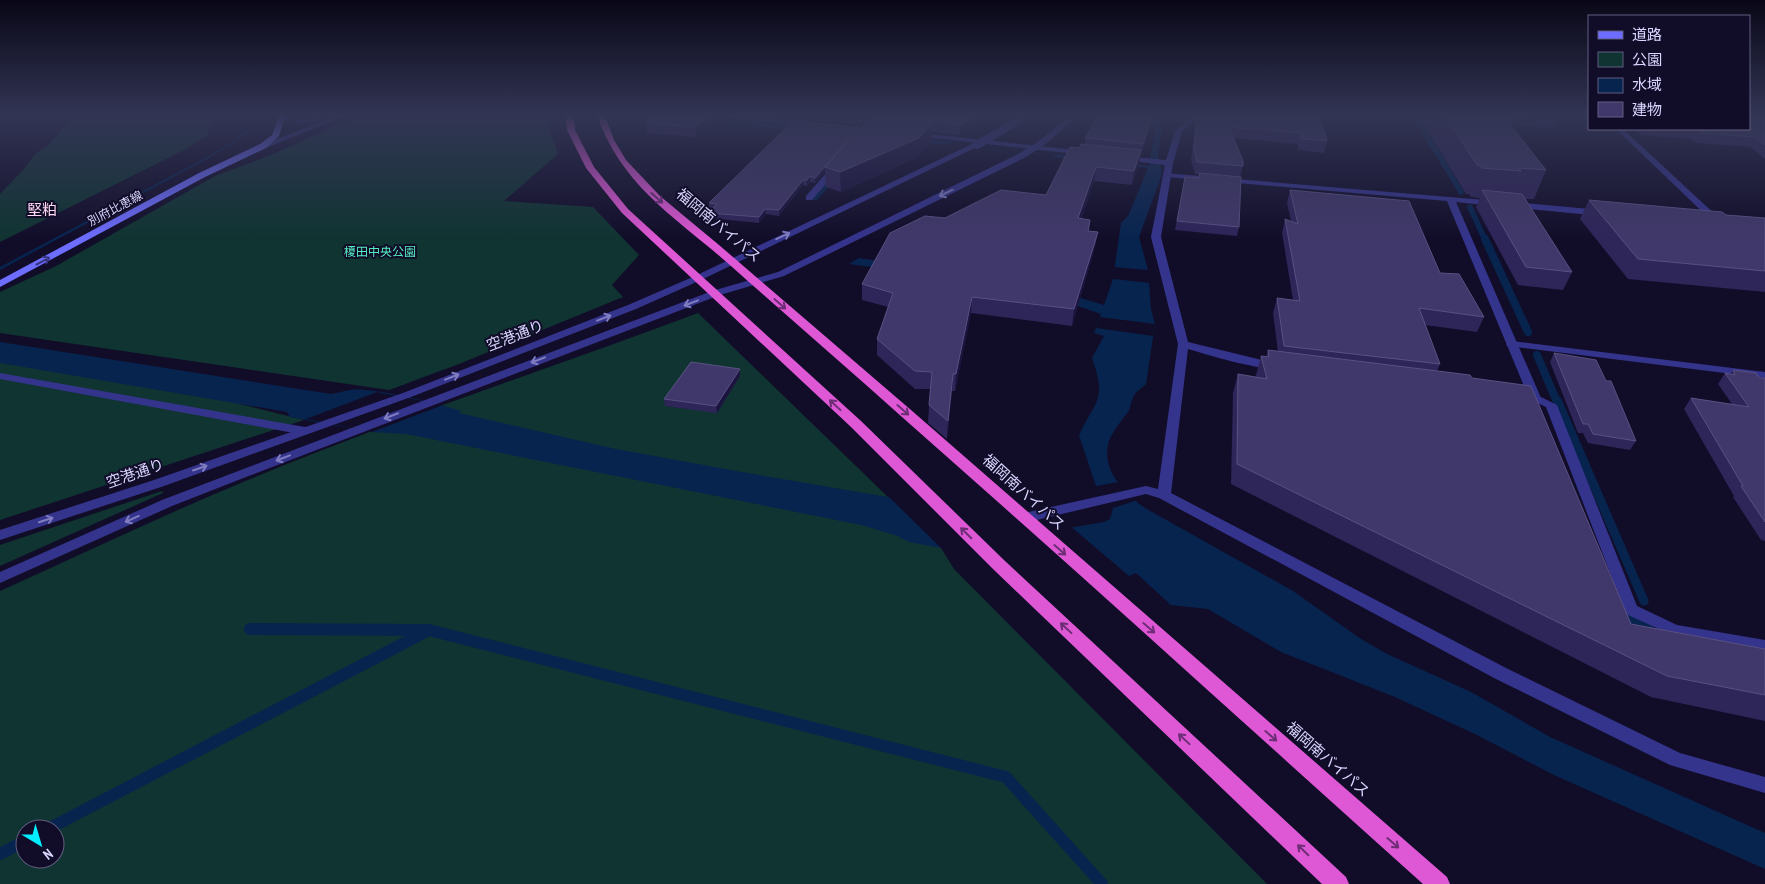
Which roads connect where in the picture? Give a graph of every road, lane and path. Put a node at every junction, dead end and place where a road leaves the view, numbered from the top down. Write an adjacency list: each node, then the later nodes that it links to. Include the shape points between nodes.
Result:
1 (239, 157): 19 (main road, 別府比恵線, one-way to 1)
2 (584, 157): 17 (highway, via 600,184 625,211)
3 (622, 157): 16 (highway, 福岡南バイパス, one-way to 16, via 647,189)
4 (952, 157): 16 (street, 空港通り, one-way to 4, bridge)
5 (1018, 157): 18 (street, one-way to 18, via 781,274)
6 (1122, 157): 10 (street)
7 (1168, 157): 10 (street)
8 (1650, 157): 15 (street, via 1724,224)
9 (844, 158): 12 (street)
10 (1165, 163): 11 (street)
11 (1167, 175): 13 (street); 21 (street, via 1156,237)
12 (809, 198)
13 (1450, 199): 14 (street); 22 (street)
14 (1610, 214)
15 (1709, 222)
16 (733, 262): 17 (street, 空港通り); 18 (highway, 福岡南バイパス)
17 (698, 278): 20 (highway); 28 (street, 空港通り, one-way to 17, via 407,395)
18 (753, 280): 20 (street); 30 (highway, 福岡南バイパス, one-way to 30)
19 (0, 284)
20 (716, 293): 32 (street, one-way to 32, via 167,503); 35 (highway, one-way to 20)
21 (1183, 344): 23 (street, via 1259,364); 29 (street)
22 (1511, 344): 25 (street); 27 (street)
23 (1289, 368)
24 (0, 376): 28 (street)
25 (1765, 376)
26 (1515, 396): 27 (street)
27 (1535, 398): 33 (street, via 1551,405 1631,610 1674,630)
28 (305, 431): 31 (street, 空港通り, one-way to 28)
29 (1164, 495): 30 (street, via 1146,490); 34 (street, via 1502,674 1676,760)
30 (1024, 518): 36 (highway, 福岡南バイパス, one-way to 36)
31 (0, 535)
32 (0, 578)
33 (1765, 646)
34 (1765, 785)
35 (1338, 884)
36 (1439, 884)

